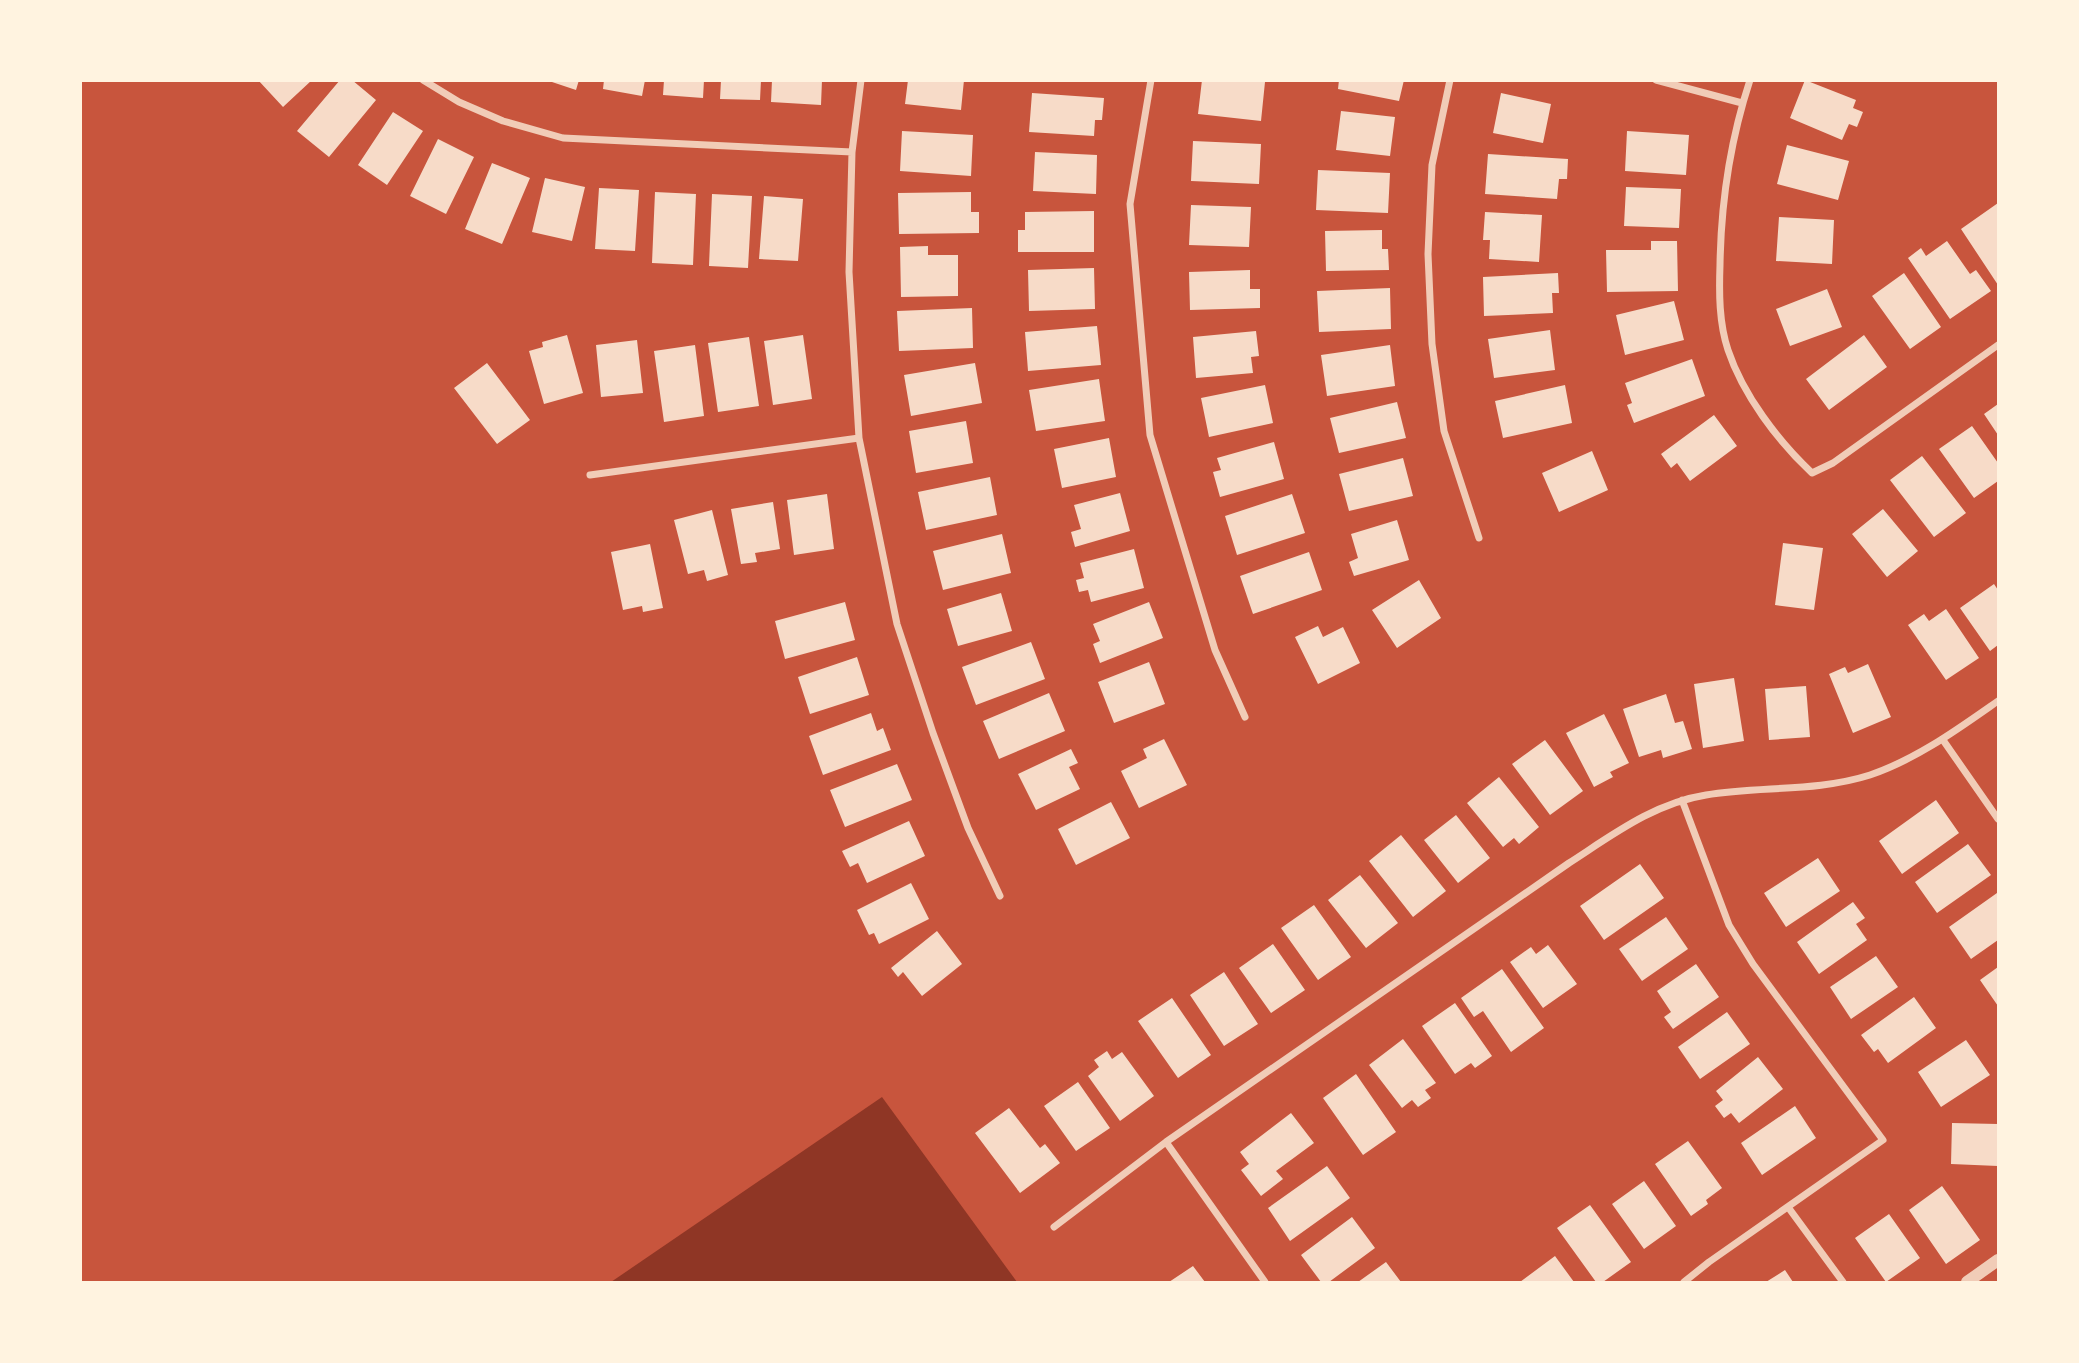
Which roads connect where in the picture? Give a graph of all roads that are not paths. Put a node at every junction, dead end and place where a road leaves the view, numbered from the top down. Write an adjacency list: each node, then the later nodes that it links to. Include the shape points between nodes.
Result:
1 (423, 80): 8 (street, via 458,102 503,121 563,138)
2 (861, 80): 8 (street)
3 (1152, 80): 14 (street, via 1130,204 1150,435 1215,650)
4 (1450, 80): 12 (street, via 1432,165 1428,254 1432,344 1444,431)
5 (1656, 80): 7 (street)
6 (1749, 80): 7 (street)
7 (1742, 103): 9 (street, via 1723,200 1722,325 1728,351 1748,393 1812,473 1833,463)
8 (852, 152): 10 (street, via 849,272)
9 (1998, 345)
10 (859, 438): 11 (street); 18 (street, via 897,624 968,828)
11 (590, 475)
12 (1479, 538)
13 (1998, 701): 15 (street)
14 (1245, 718)
15 (1943, 740): 16 (street, via 1869,775); 17 (street)
16 (1682, 800): 19 (street, via 1634,821 1569,863); 20 (street, via 1728,925 1883,1140)
17 (1998, 819)
18 (1000, 896)
19 (1167, 1142): 21 (street); 23 (street)
20 (1788, 1207): 24 (street); 25 (street)
21 (1054, 1227)
22 (1998, 1260): 26 (street)
23 (1265, 1283)
24 (1684, 1283)
25 (1843, 1283)
26 (1967, 1283)

